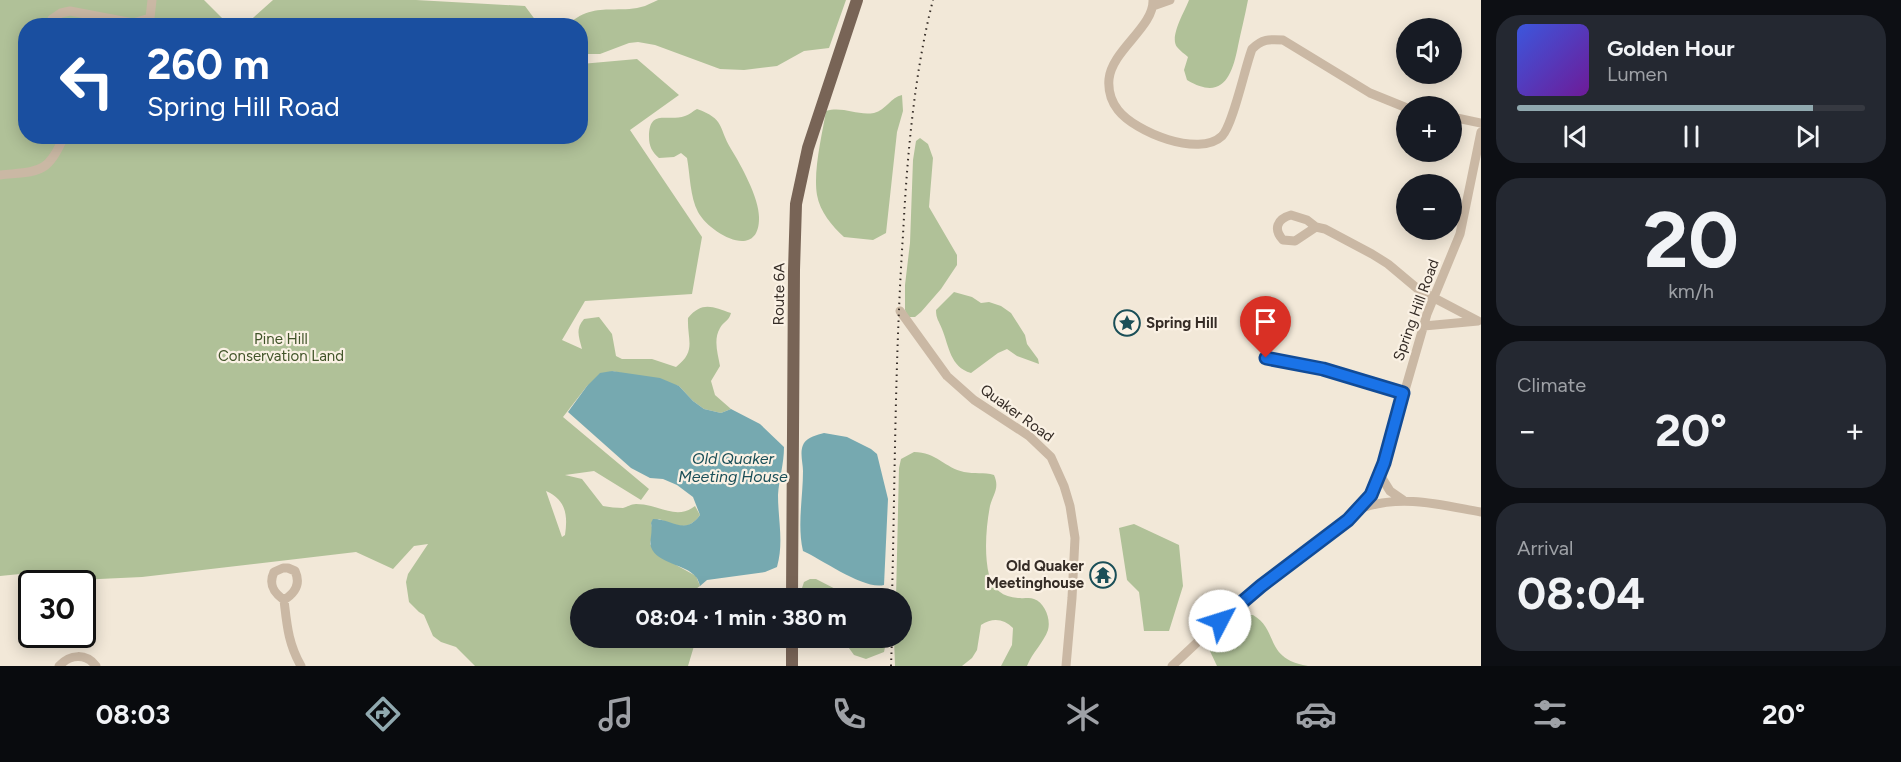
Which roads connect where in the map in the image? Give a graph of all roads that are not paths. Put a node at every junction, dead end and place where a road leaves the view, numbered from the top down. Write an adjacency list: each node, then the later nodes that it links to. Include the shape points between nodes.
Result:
1 (152, 0): 7 (street)
2 (857, 0): 25 (main road, Route 6A, via 808,148 796,204)
3 (1170, 0): 4 (street)
4 (1153, 3): 8 (street, via 1109,79 1114,104 1124,116 1149,131 1192,145 1222,136 1252,49 1270,39 1282,40 1370,93)
5 (54, 18): 6 (street, via 70,11)
6 (107, 18)
7 (150, 18)
8 (1396, 104)
9 (1462, 119): 10 (street)
10 (1481, 123)
11 (1481, 132): 15 (street, Spring Hill Road, via 1464,219)
12 (62, 144): 13 (street, via 51,162 38,171)
13 (0, 175)
14 (1316, 227): 15 (street, via 1380,259)
15 (1434, 299): 17 (street); 18 (street, Spring Hill Road)
16 (900, 311): 32 (street, Quaker Road, via 947,376 974,400 1029,436 1051,457 1065,486 1075,538)
17 (1479, 321): 18 (street)
18 (1424, 326): 20 (street, Spring Hill Road)
19 (1266, 358): 20 (street, via 1323,369)
20 (1403, 393): 21 (street, Spring Hill Road)
21 (1380, 475): 22 (street, via 1390,491); 23 (street, Spring Hill Road)
22 (1403, 500): 23 (street); 24 (street)
23 (1360, 509): 33 (street, Spring Hill Road, via 1261,586)
24 (1481, 512)
25 (792, 588)
26 (284, 600): 30 (street, via 289,641)
27 (792, 648): 31 (main road)
28 (60, 666): 29 (street, via 78,656)
29 (96, 666)
30 (301, 666)
31 (792, 666)
32 (1066, 666)
33 (1172, 666)

